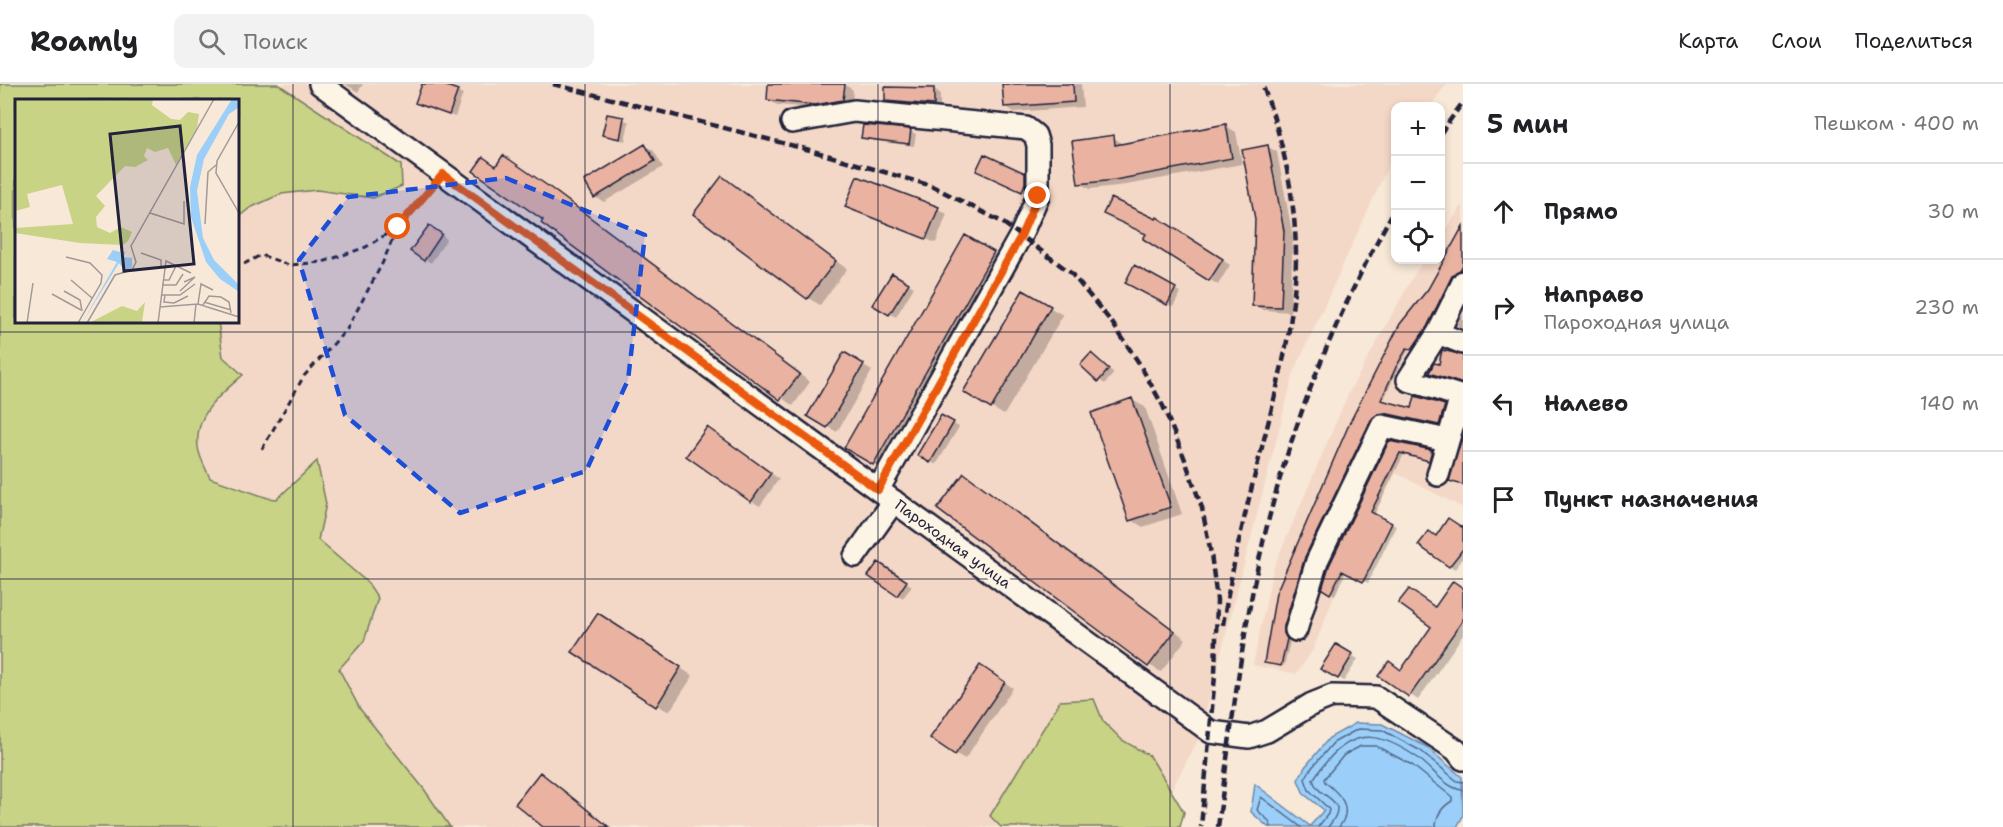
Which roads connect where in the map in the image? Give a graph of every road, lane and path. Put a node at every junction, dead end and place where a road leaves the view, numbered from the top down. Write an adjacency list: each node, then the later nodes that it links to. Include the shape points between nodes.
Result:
1 (320, 84): 3 (street, Пароходная улица)
2 (792, 122): 13 (street, via 854,111 1026,128 1035,135 1038,145 1038,196 1021,236)
3 (443, 174): 4 (path); 13 (street, Пароходная улица)
4 (398, 227): 5 (path, via 366,247 323,262 289,265 261,255); 11 (path, via 347,329 304,376)
5 (244, 264)
6 (1463, 283): 7 (street)
7 (1438, 333): 8 (street); 9 (street, via 1408,381)
8 (1463, 343)
9 (1462, 396): 10 (street)
10 (1448, 440): 12 (street); 15 (street, via 1382,426 1317,561)
11 (262, 449)
12 (1438, 475)
13 (886, 495): 14 (street); 16 (street, Пароходная улица, via 1211,732 1249,737 1332,696 1376,697 1456,750)
14 (855, 556)
15 (1296, 630)
16 (1463, 759)

